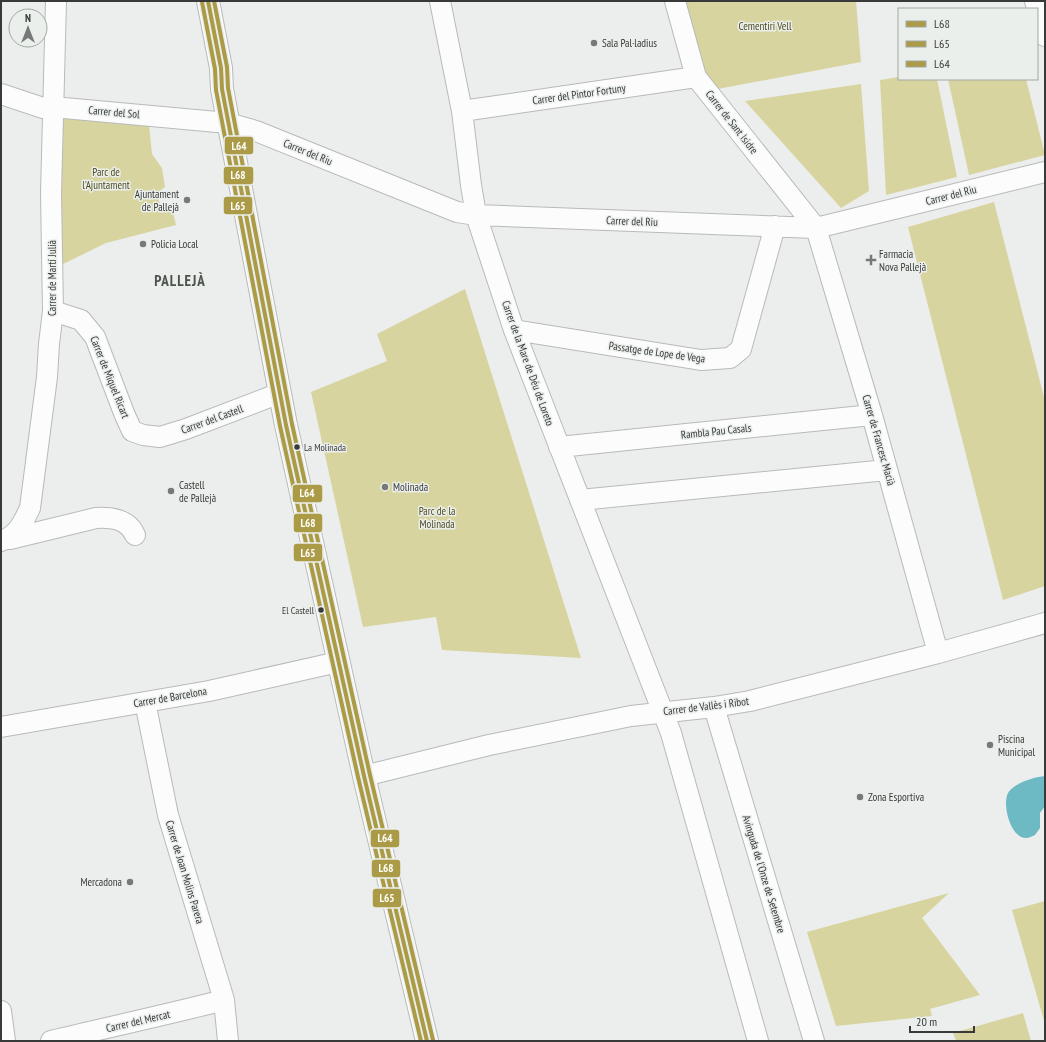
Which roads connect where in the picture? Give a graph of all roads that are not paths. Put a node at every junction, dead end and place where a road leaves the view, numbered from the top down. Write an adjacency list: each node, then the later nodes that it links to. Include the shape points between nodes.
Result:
1 (56, 1): 9 (street, Carrer de Martí Julià)
2 (208, 1): 11 (main road)
3 (440, 1): 10 (street, Carrer de la Mare de Déu de Loreto)
4 (675, 1): 7 (street, Carrer de Sant Isidre)
5 (1038, 9): 6 (main road)
6 (1045, 35)
7 (696, 77): 10 (street, Carrer del Pintor Fortuny); 15 (street, Carrer de Sant Isidre)
8 (1, 94): 9 (street, Carrer del Sol, via 43,108)
9 (53, 106): 11 (street, Carrer del Sol); 16 (street, Carrer de Martí Julià)
10 (462, 111): 13 (street, Carrer de la Mare de Déu de Loreto)
11 (228, 123): 13 (street, Carrer del Riu, via 256,131 457,212); 18 (main road)
12 (1045, 172): 15 (street, Carrer del Riu)
13 (476, 215): 14 (street, Carrer del Riu); 17 (street, Carrer de la Mare de Déu de Loreto)
14 (774, 226): 15 (street, Carrer del Riu); 17 (street, Passatge de Lope de Vega, via 741,349 730,358 701,360)
15 (816, 228): 19 (street, Carrer de Francesc Macià)
16 (53, 311): 20 (street, Carrer de Miquel Ricart, via 81,320 94,337 132,431); 25 (street, Carrer de Martí Julià, via 30,508 20,528)
17 (514, 330): 21 (street, Carrer de la Mare de Déu de Loreto)
18 (280, 393): 20 (street, Carrer del Castell, via 160,437); 28 (main road)
19 (872, 416): 21 (street, Rambla Pau Casals); 22 (street, Carrer de Francesc Macià)
20 (143, 435)
21 (559, 447): 23 (street, Carrer de la Mare de Déu de Loreto)
22 (887, 470): 23 (street); 27 (street, Carrer de Francesc Macià)
23 (580, 500): 31 (street, Carrer de la Mare de Déu de Loreto)
24 (136, 535): 25 (street, via 125,522 110,517 96,518)
25 (5, 540)
26 (1045, 622): 27 (street, Carrer de Vallès i Ribot)
27 (938, 653): 30 (street, Carrer de Vallès i Ribot, via 750,701)
28 (338, 662): 29 (street, Carrer de Barcelona, via 209,691); 33 (main road)
29 (145, 702): 32 (street, Carrer de Barcelona); 34 (street, Carrer de Joan Molins Parera, via 168,815)
30 (714, 707): 31 (street, Carrer de Vallès i Ribot); 41 (street, Avinguda de l'Onze de Setembre)
31 (663, 711): 33 (street, Carrer de Vallès i Ribot, via 489,745); 40 (street)
32 (1, 727)
33 (364, 776): 39 (main road)
34 (224, 1000): 37 (street, Carrer del Mercat); 38 (street, Carrer de Joan Molins Parera)
35 (1, 1011): 36 (street)
36 (5, 1041)
37 (51, 1041)
38 (228, 1041)
39 (427, 1041)
40 (758, 1041)
41 (814, 1041)

